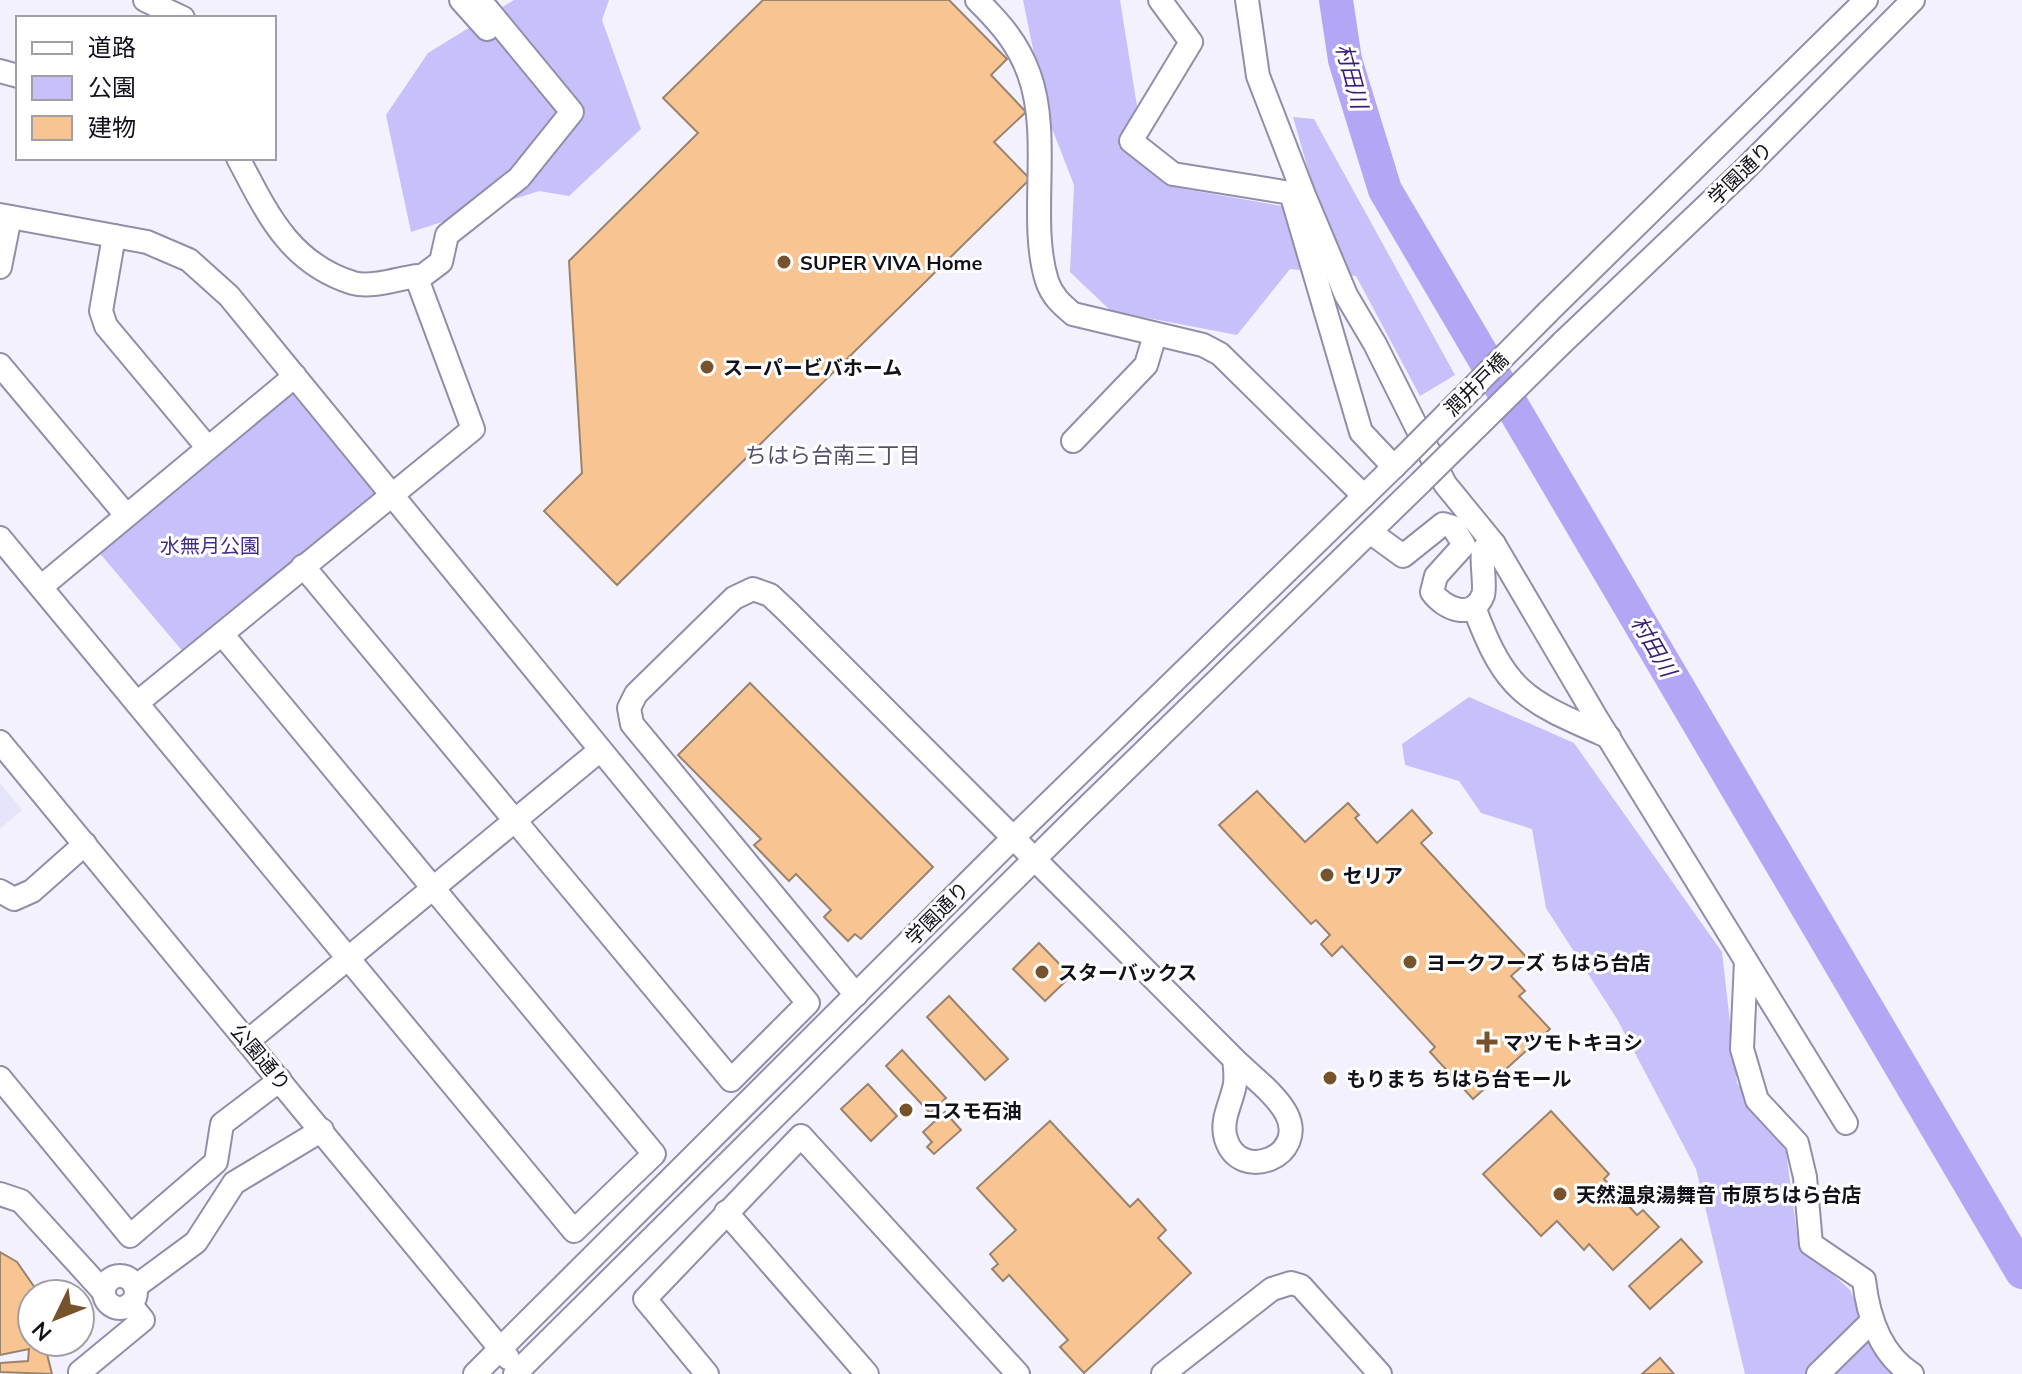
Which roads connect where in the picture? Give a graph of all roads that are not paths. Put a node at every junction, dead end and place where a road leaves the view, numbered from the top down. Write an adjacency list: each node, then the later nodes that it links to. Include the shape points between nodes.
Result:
1 (145, 0): 9 (street)
2 (461, 0): 10 (street)
3 (483, 0): 15 (street, via 572,112 519,178 447,235 441,262)
4 (977, 0): 16 (street, via 1011,35 1030,75 1038,113 1043,264 1056,300 1073,314)
5 (1160, 0): 22 (street, via 1191,42 1131,141 1173,174 1291,193 1361,432)
6 (1247, 0): 29 (street, via 1258,76 1346,295 1445,484)
7 (1866, 0): 22 (street, 潤井戸橋, bridge)
8 (1913, 0): 17 (street, 学園通り)
9 (179, 16)
10 (562, 114)
11 (239, 160): 15 (street, via 275,226 296,252 354,283 416,276)
12 (5, 216): 13 (street); 14 (street)
13 (114, 236): 19 (street, via 147,242 189,260 229,296); 21 (street, via 101,311 106,326)
14 (0, 267)
15 (417, 280): 24 (street, via 473,429)
16 (1155, 335): 20 (street, via 1146,365); 25 (street, via 1220,354)
17 (1562, 343): 23 (street, 潤井戸橋, bridge)
18 (0, 365): 26 (street)
19 (295, 376): 21 (street); 24 (street)
20 (1073, 441)
21 (208, 448): 26 (street)
22 (1399, 462): 25 (street, 学園通り)
23 (1421, 482): 27 (street, 学園通り)
24 (391, 493): 30 (street); 37 (street)
25 (1364, 496): 39 (street, 学園通り)
26 (126, 515): 31 (street)
27 (1370, 532): 32 (street, via 1403,556 1443,524 1453,527 1464,545 1436,576 1432,592 1440,604 1458,611); 41 (street, 学園通り)
28 (0, 538): 31 (street)
29 (1494, 544): 32 (street, via 1483,550 1484,594); 35 (street)
30 (303, 566): 33 (street); 38 (street)
31 (41, 587): 34 (street)
32 (1474, 607): 35 (street, via 1495,659 1533,702)
33 (222, 634): 34 (street); 42 (street)
34 (137, 703): 44 (street)
35 (1609, 737): 45 (street)
36 (0, 742): 40 (street, 公園通り)
37 (599, 751): 38 (street); 38 (street, via 808,1003 731,1080)
38 (515, 821): 42 (street)
39 (1013, 838): 41 (street); 46 (street, 学園通り); 46 (street, via 770,595 753,589 734,598 647,683 629,708 632,724)
40 (85, 844): 43 (street, via 32,891 14,899); 47 (street, 公園通り)
41 (1035, 859): 48 (street); 60 (street, 学園通り)
42 (432, 889): 44 (street); 44 (street, via 654,1154 574,1231)
43 (0, 891)
44 (350, 957): 47 (street)
45 (1746, 961): 51 (street); 56 (street, via 1742,1049 1757,1100 1797,1143 1811,1244 1864,1280)
46 (856, 995): 57 (street, 学園通り)
47 (248, 1041): 50 (street, 公園通り)
48 (1234, 1059)
49 (0, 1078): 50 (street, via 130,1236 216,1162 222,1124)
50 (280, 1080): 52 (street, 公園通り)
51 (1846, 1123)
52 (322, 1130): 55 (street, via 234,1183 196,1242); 57 (street, 公園通り)
53 (0, 1194): 55 (street, via 21,1201 103,1291 114,1276 127,1277)
54 (726, 1212): 62 (street, via 645,1299); 63 (street); 64 (street, via 801,1136)
55 (133, 1295): 59 (street, via 143,1320)
56 (1872, 1321): 67 (street); 68 (street, via 1900,1366)
57 (501, 1348): 60 (street, 公園通り); 61 (street, 学園通り)
58 (1189, 1366): 65 (street); 66 (street, via 1272,1289 1291,1283 1301,1286)
59 (80, 1372)
60 (518, 1373)
61 (475, 1374)
62 (707, 1374)
63 (867, 1374)
64 (1018, 1374)
65 (1163, 1374)
66 (1380, 1374)
67 (1818, 1374)
68 (1912, 1374)

